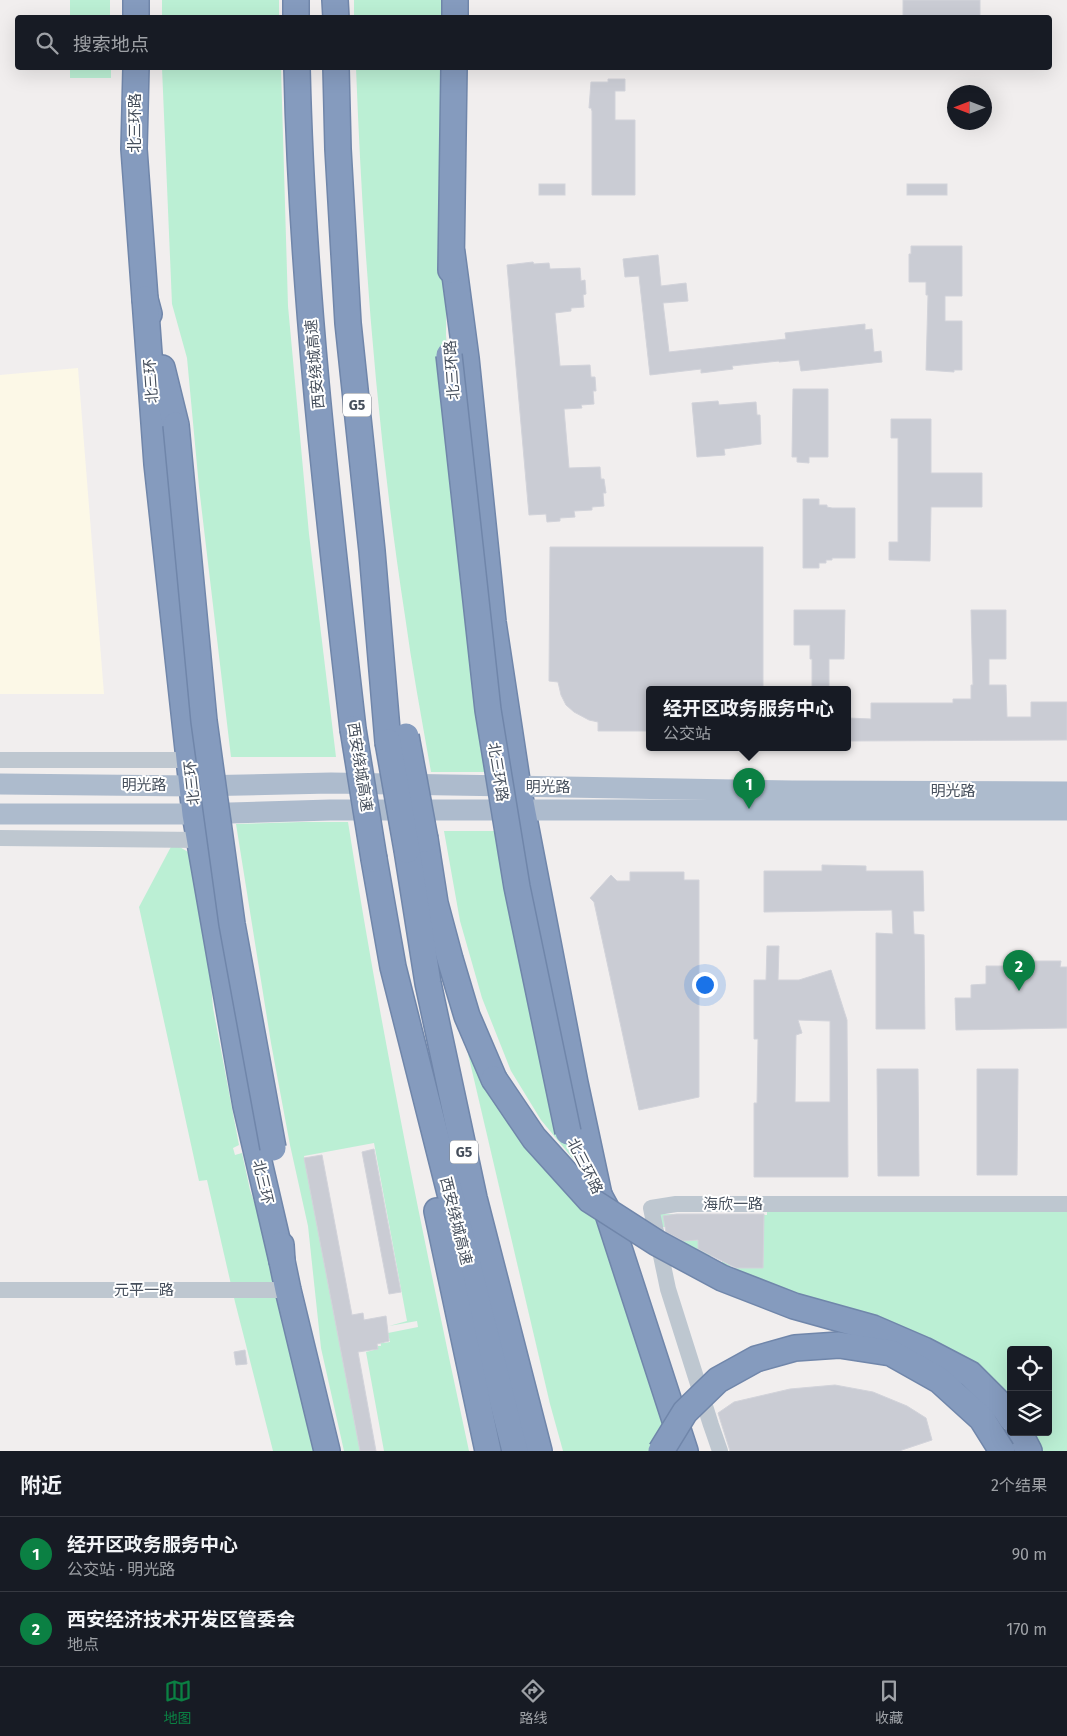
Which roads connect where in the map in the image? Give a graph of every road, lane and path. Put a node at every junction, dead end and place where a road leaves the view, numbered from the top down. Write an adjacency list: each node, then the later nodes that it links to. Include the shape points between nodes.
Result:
1 (136, 0): 5 (highway)
2 (296, 0): 6 (highway)
3 (335, 0): 7 (highway)
4 (455, 0): 8 (highway)
5 (136, 15)
6 (296, 15)
7 (336, 15)
8 (455, 15)
9 (136, 70): 14 (highway, 北三环路, via 134,149)
10 (298, 70): 27 (highway, 西安绕城高速 / G5, bridge, via 310,324 330,534 353,729 393,966)
11 (336, 70): 26 (highway, 西安绕城高速 / G5, bridge, via 348,323 372,551 397,739)
12 (454, 70): 13 (highway, 北三环路)
13 (452, 253): 20 (highway, via 466,358 492,622); 28 (highway, 北三环路, bridge, via 449,355 488,710 517,887 568,1132)
14 (145, 300): 16 (highway, 北三环, via 157,464); 30 (highway, 北三环路, bridge, via 176,425 204,721 232,924 273,1148)
15 (0, 760): 16 (street)
16 (190, 760): 18 (highway, 北三环)
17 (0, 784): 18 (main road, 明光路)
18 (193, 786): 20 (main road, 明光路, via 332,783); 23 (highway, 北三环)
19 (1067, 792): 20 (main road, 明光路, via 792,791)
20 (520, 799): 21 (main road, 明光路); 23 (main road, 明光路); 28 (highway)
21 (1067, 810)
22 (0, 814): 23 (main road, 明光路)
23 (195, 814): 25 (highway, 北三环)
24 (0, 838): 25 (street)
25 (200, 840): 30 (highway, 北三环, via 246,1106)
26 (416, 844): 33 (highway, bridge, via 467,1016 494,1078 534,1138 590,1200 657,1243 722,1278 794,1306 874,1328 924,1350 970,1374); 38 (highway, 西安绕城高速 / G5, via 428,983 474,1198)
27 (414, 1056): 36 (highway, via 438,1218); 37 (highway, 西安绕城高速 / G5)
28 (599, 1195): 40 (highway, 北三环路, via 606,1208)
29 (1067, 1204): 41 (street, 海欣一路, via 676,1204 651,1208 668,1289)
30 (282, 1261): 32 (highway, 北三环路)
31 (0, 1290): 32 (street, 元平一路)
32 (288, 1290): 35 (highway, 北三环路)
33 (1007, 1412)
34 (1020, 1436): 43 (highway)
35 (327, 1451)
36 (488, 1451)
37 (515, 1451)
38 (539, 1451)
39 (661, 1451): 42 (highway, bridge, via 685,1412 718,1380 756,1359 795,1348 839,1344 891,1353 940,1380 982,1419)
40 (684, 1451)
41 (720, 1451)
42 (1002, 1451)
43 (1029, 1451)

